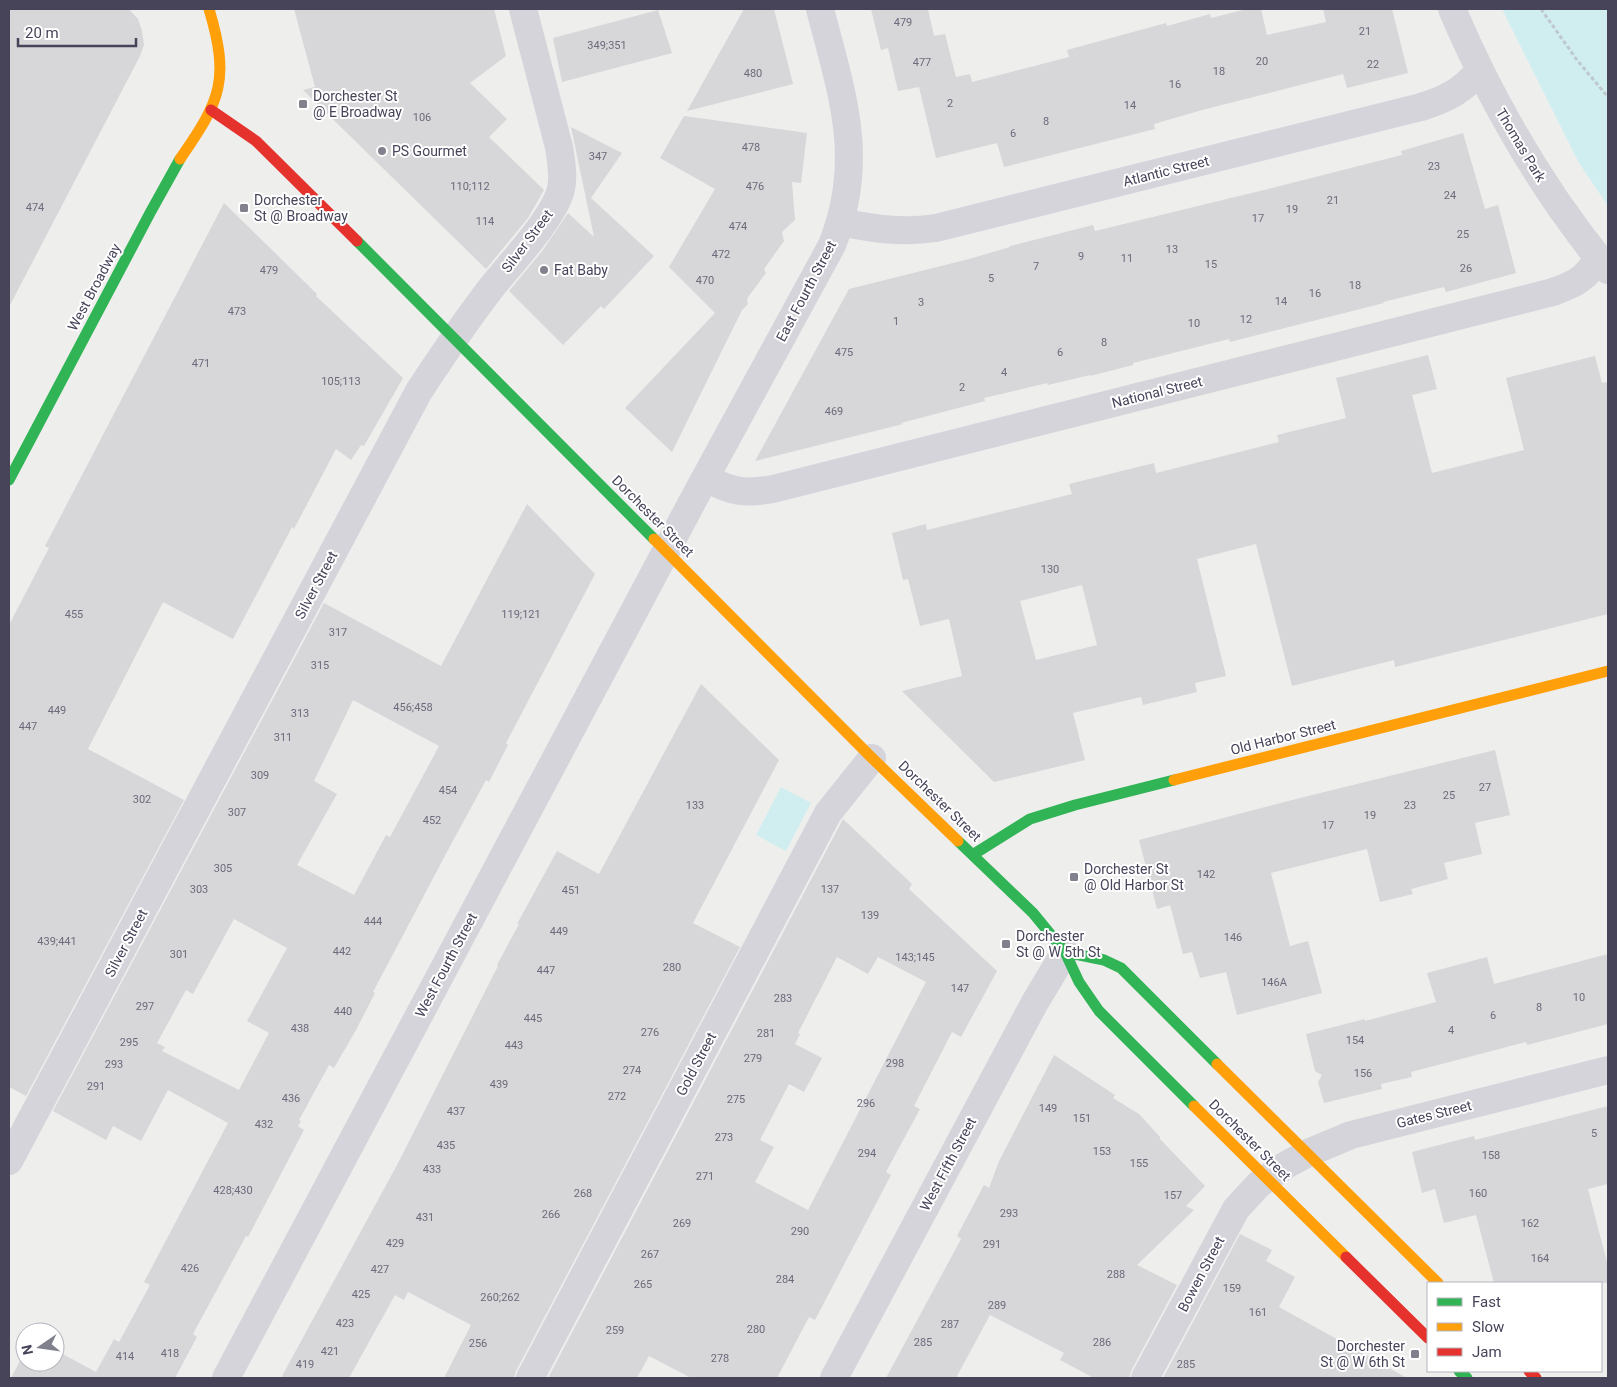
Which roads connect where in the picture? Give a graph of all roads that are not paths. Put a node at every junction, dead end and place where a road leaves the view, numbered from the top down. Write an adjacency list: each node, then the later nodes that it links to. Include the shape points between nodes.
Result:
1 (209, 9): 6 (main road, West Broadway, via 222,73)
2 (523, 9): 9 (street, Silver Street, via 559,147 561,189 535,234)
3 (820, 9): 7 (street, East Fourth Street, via 841,91 850,149 847,199)
4 (1452, 9): 5 (street, Thomas Park)
5 (1479, 70): 7 (street, Atlantic Street, via 1467,85 1454,94 1429,104 936,228 898,231); 8 (street, Thomas Park, via 1514,136 1554,200)
6 (211, 110): 9 (main road, Dorchester Street, via 256,142); 11 (main road, West Broadway, via 171,174)
7 (841, 222): 10 (street, East Fourth Street, via 832,245)
8 (1603, 264): 10 (street, National Street, via 1580,280 1553,292 773,489 738,492)
9 (454, 337): 12 (main road, Dorchester Street); 19 (street, Silver Street, via 419,391)
10 (706, 478): 12 (street, East Fourth Street)
11 (9, 480)
12 (667, 551): 14 (main road, Dorchester Street); 23 (street, West Fourth Street)
13 (1608, 671): 15 (main road, Old Harbor Street, via 1075,805 1030,819)
14 (872, 758): 15 (main road, Dorchester Street); 24 (street, Gold Street, via 828,814)
15 (974, 854): 16 (main road, Dorchester Street, via 1033,913)
16 (1065, 952): 18 (main road, via 1104,960 1122,968); 20 (main road, Dorchester Street, via 1079,982 1099,1011); 25 (street, West Fifth Street)
17 (1608, 1070): 18 (street, Gates Street, via 1351,1135)
18 (1308, 1153): 20 (street, Gates Street); 21 (main road)
19 (9, 1161)
20 (1268, 1178): 22 (main road, Dorchester Street); 26 (street, Bowen Street, via 1236,1209)
21 (1437, 1282)
22 (1427, 1337)
23 (226, 1378)
24 (530, 1378)
25 (834, 1378)
26 (1145, 1378)

